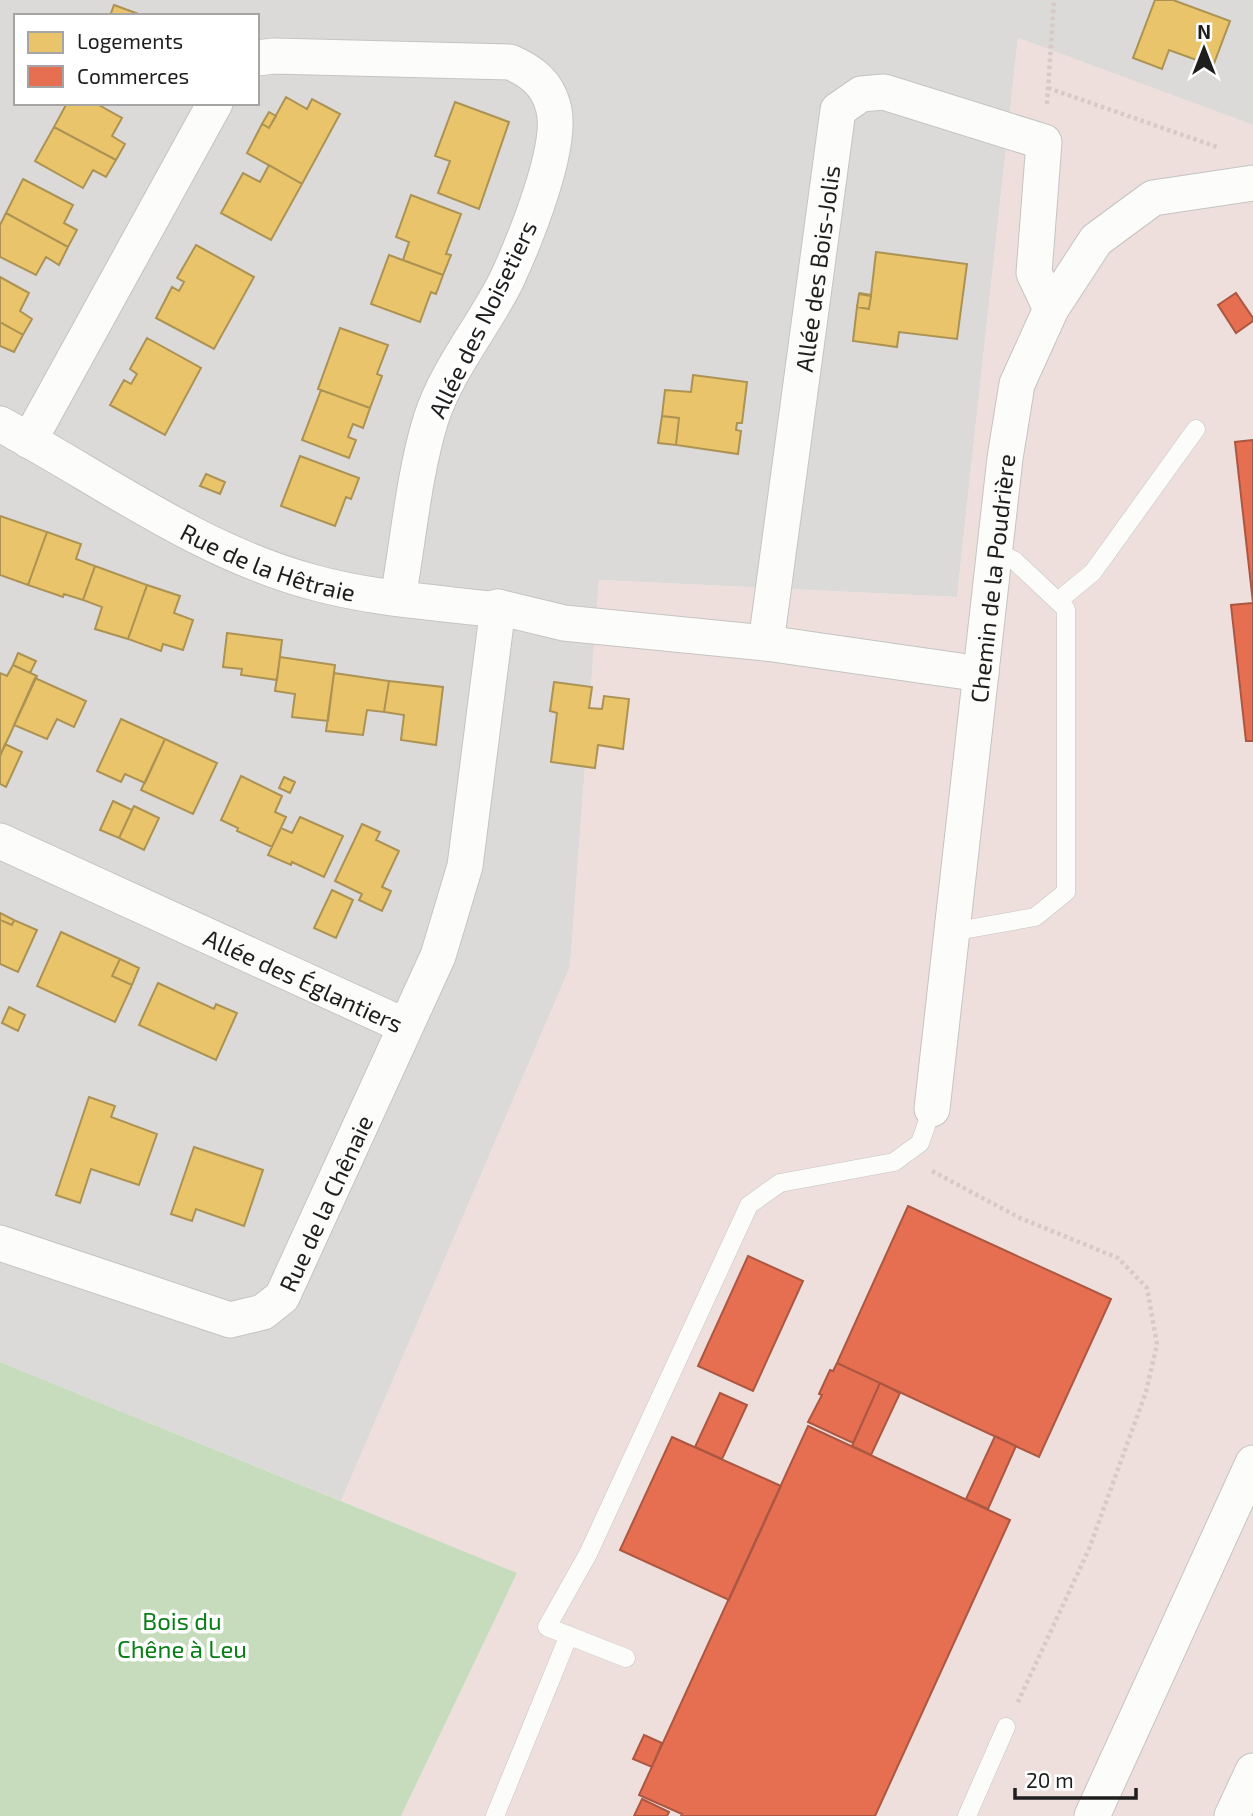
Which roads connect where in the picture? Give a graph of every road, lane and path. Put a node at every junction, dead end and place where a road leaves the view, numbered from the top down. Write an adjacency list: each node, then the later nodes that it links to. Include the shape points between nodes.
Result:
1 (1054, 0): 3 (path)
2 (259, 58): 12 (street, Allée des Noisetiers, via 510,62 537,78 554,108 551,155 535,212 506,280 431,418)
3 (1048, 88): 5 (path); 6 (path)
4 (214, 105): 10 (street)
5 (1044, 142): 8 (street, via 1034,273); 15 (street, Allée des Bois-Jolis, via 884,92 861,94 838,110)
6 (1224, 150)
7 (1253, 183): 8 (street, Chemin de la Poudrière, via 1153,198 1096,240)
8 (1051, 309): 11 (street, Chemin de la Poudrière, via 1017,384)
9 (1196, 429): 13 (lane, via 1093,572)
10 (15, 433): 12 (street, Rue de la Hêtraie, via 187,531 251,561 311,582)
11 (995, 551): 13 (lane, via 1015,561); 16 (street, Chemin de la Poudrière)
12 (398, 598): 14 (street, Rue de la Hêtraie)
13 (1058, 601): 18 (lane, via 1066,609 1066,892 1035,917)
14 (498, 607): 15 (street, Rue de la Hêtraie, via 564,623); 19 (street, Allée des Églantiers, via 465,866 438,956)
15 (766, 643): 16 (street)
16 (981, 674): 18 (street, Chemin de la Poudrière)
17 (0, 841): 19 (street, Allée des Églantiers)
18 (951, 932): 20 (street, Chemin de la Poudrière)
19 (405, 1026): 22 (street, Rue de la Chênaie, via 282,1297 263,1312 230,1320)
20 (932, 1109): 21 (lane, via 920,1143)
21 (911, 1150): 24 (lane, via 894,1162 780,1183 749,1205 587,1554 547,1627); 26 (path, via 936,1175 1020,1218 1118,1258 1147,1289 1157,1344 1146,1392 1089,1549)
22 (0, 1243)
23 (1253, 1463): 30 (street)
24 (569, 1635): 25 (lane); 28 (lane)
25 (626, 1658)
26 (1006, 1727): 29 (lane)
27 (1253, 1771): 31 (street)
28 (495, 1816)
29 (967, 1816)
30 (1091, 1816)
31 (1232, 1816)

